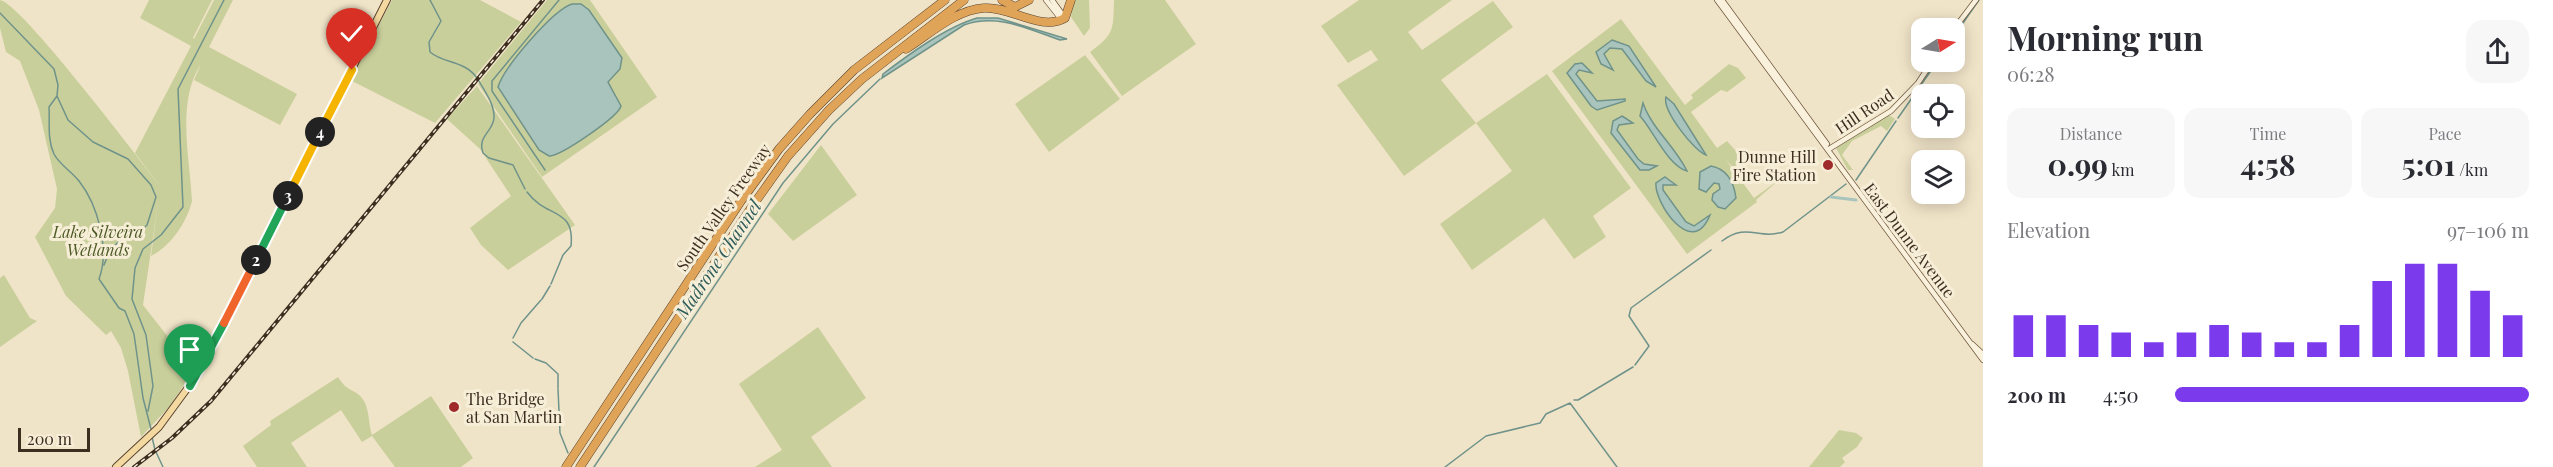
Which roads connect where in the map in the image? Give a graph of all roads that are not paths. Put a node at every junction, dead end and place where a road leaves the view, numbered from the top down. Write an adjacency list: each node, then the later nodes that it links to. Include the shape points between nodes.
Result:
1 (387, 0): 21 (main road, via 205,361 159,427)
2 (938, 0): 14 (highway)
3 (945, 0): 14 (highway, South Valley Freeway)
4 (964, 0): 15 (highway, South Valley Freeway)
5 (1002, 0): 6 (highway, via 1016,7)
6 (1029, 0)
7 (1046, 0): 13 (main road)
8 (1052, 0): 13 (main road)
9 (1071, 0): 13 (highway)
10 (1719, 0): 17 (main road, East Dunne Avenue)
11 (1976, 0): 12 (main road)
12 (1963, 18)
13 (1063, 19): 15 (highway, via 1048,23 995,8 970,10)
14 (891, 40): 22 (highway, South Valley Freeway, via 826,97 769,162)
15 (874, 68): 23 (highway, South Valley Freeway, via 818,122 769,181)
16 (1925, 72): 17 (main road, Hill Road, via 1891,111)
17 (1829, 149): 18 (main road, East Dunne Avenue)
18 (1972, 344): 19 (main road, East Dunne Avenue); 20 (main road, East Dunne Avenue)
19 (1983, 354)
20 (1983, 360)
21 (116, 467)
22 (566, 467)
23 (580, 467)

